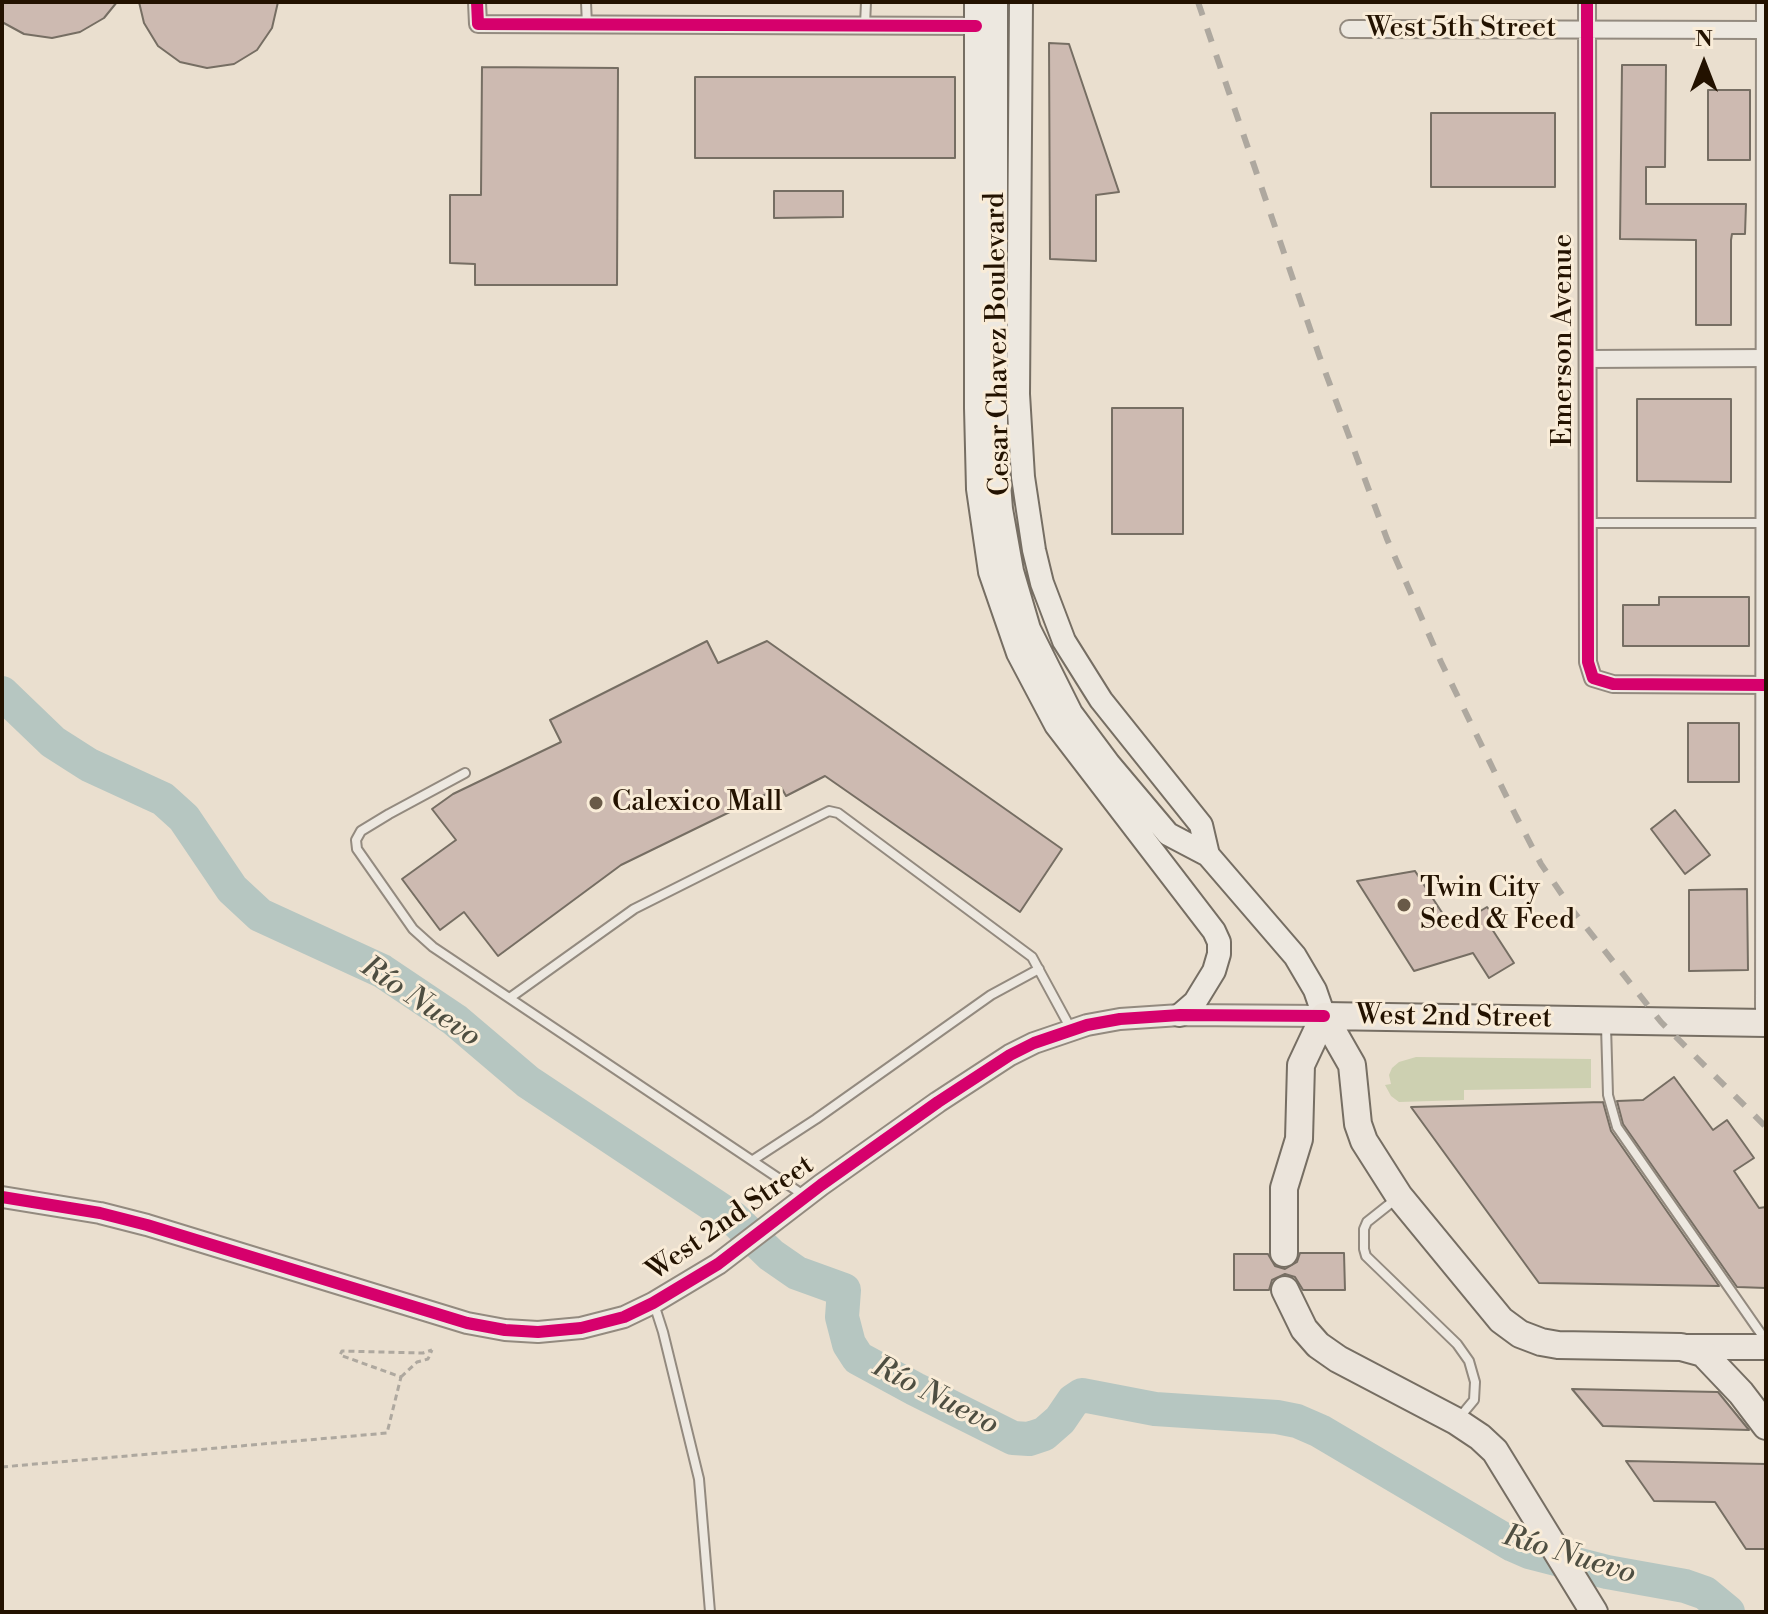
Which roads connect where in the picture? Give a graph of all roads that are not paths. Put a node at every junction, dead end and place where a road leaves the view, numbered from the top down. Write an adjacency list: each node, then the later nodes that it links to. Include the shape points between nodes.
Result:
1 (477, 2): 9 (street, via 478,24)
2 (586, 2): 9 (lane)
3 (866, 2): 11 (lane)
4 (976, 2): 10 (main road)
5 (996, 2): 23 (main road, Cesar Chavez Boulevard, via 996,443 1012,571 1029,629 1071,713 1168,834)
6 (1021, 2): 23 (main road, Cesar Chavez Boulevard, via 1018,394 1034,550 1064,641 1101,700 1201,825)
7 (1587, 2): 13 (street, Emerson Avenue)
8 (1761, 2): 14 (lane)
9 (587, 25): 11 (street)
10 (976, 26): 11 (street); 26 (main road, via 978,489 990,572 1018,653 1056,725 1219,942 1214,971)
11 (865, 27)
12 (1349, 29): 13 (street, West 5th Street)
13 (1587, 30): 14 (street, West 5th Street); 18 (street, Emerson Avenue)
14 (1763, 30): 15 (lane)
15 (1763, 93): 16 (lane)
16 (1763, 189): 17 (lane)
17 (1763, 358): 18 (street); 20 (lane)
18 (1589, 359): 19 (street, Emerson Avenue)
19 (1588, 523): 20 (lane); 21 (street, Emerson Avenue, via 1588,662 1593,678 1613,684)
20 (1761, 523): 21 (lane)
21 (1763, 685): 29 (lane)
22 (465, 773): 25 (lane, via 361,831 357,849 413,929)
23 (1208, 855): 27 (main road, Cesar Chavez Boulevard, via 1295,956)
24 (1039, 969): 25 (lane, via 1016,944 829,811 634,909); 30 (lane); 31 (lane, via 991,995)
25 (511, 997): 31 (lane)
26 (1180, 1015): 27 (street, West 2nd Street); 30 (street, West 2nd Street, via 1120,1019)
27 (1324, 1016): 28 (highway, West 2nd Street); 34 (highway, Cesar Chavez Boulevard, via 1352,1065 1364,1141); 35 (highway, via 1301,1065 1299,1139 1284,1188)
28 (1606, 1021): 29 (highway, West 2nd Street); 38 (lane, via 1608,1095 1617,1127)
29 (1763, 1023)
30 (1071, 1030): 33 (street, West 2nd Street, via 1010,1055)
31 (753, 1160): 33 (lane)
32 (2, 1195): 37 (street, West 2nd Street, via 147,1225 505,1330 581,1328)
33 (806, 1196): 37 (street, West 2nd Street, via 718,1264)
34 (1399, 1196): 39 (highway, Cesar Chavez Boulevard, via 1501,1320 1520,1334 1558,1345); 40 (lane, via 1367,1222 1364,1249 1469,1361 1474,1400)
35 (1284, 1253)
36 (1285, 1290): 40 (highway, via 1318,1345)
37 (653, 1303): 42 (lane, via 699,1479)
38 (1766, 1344): 39 (main road)
39 (1681, 1347): 41 (highway, Cesar Chavez Boulevard, via 1710,1357)
40 (1456, 1421): 43 (highway, via 1495,1451)
41 (1766, 1426)
42 (710, 1612)
43 (1594, 1612)

